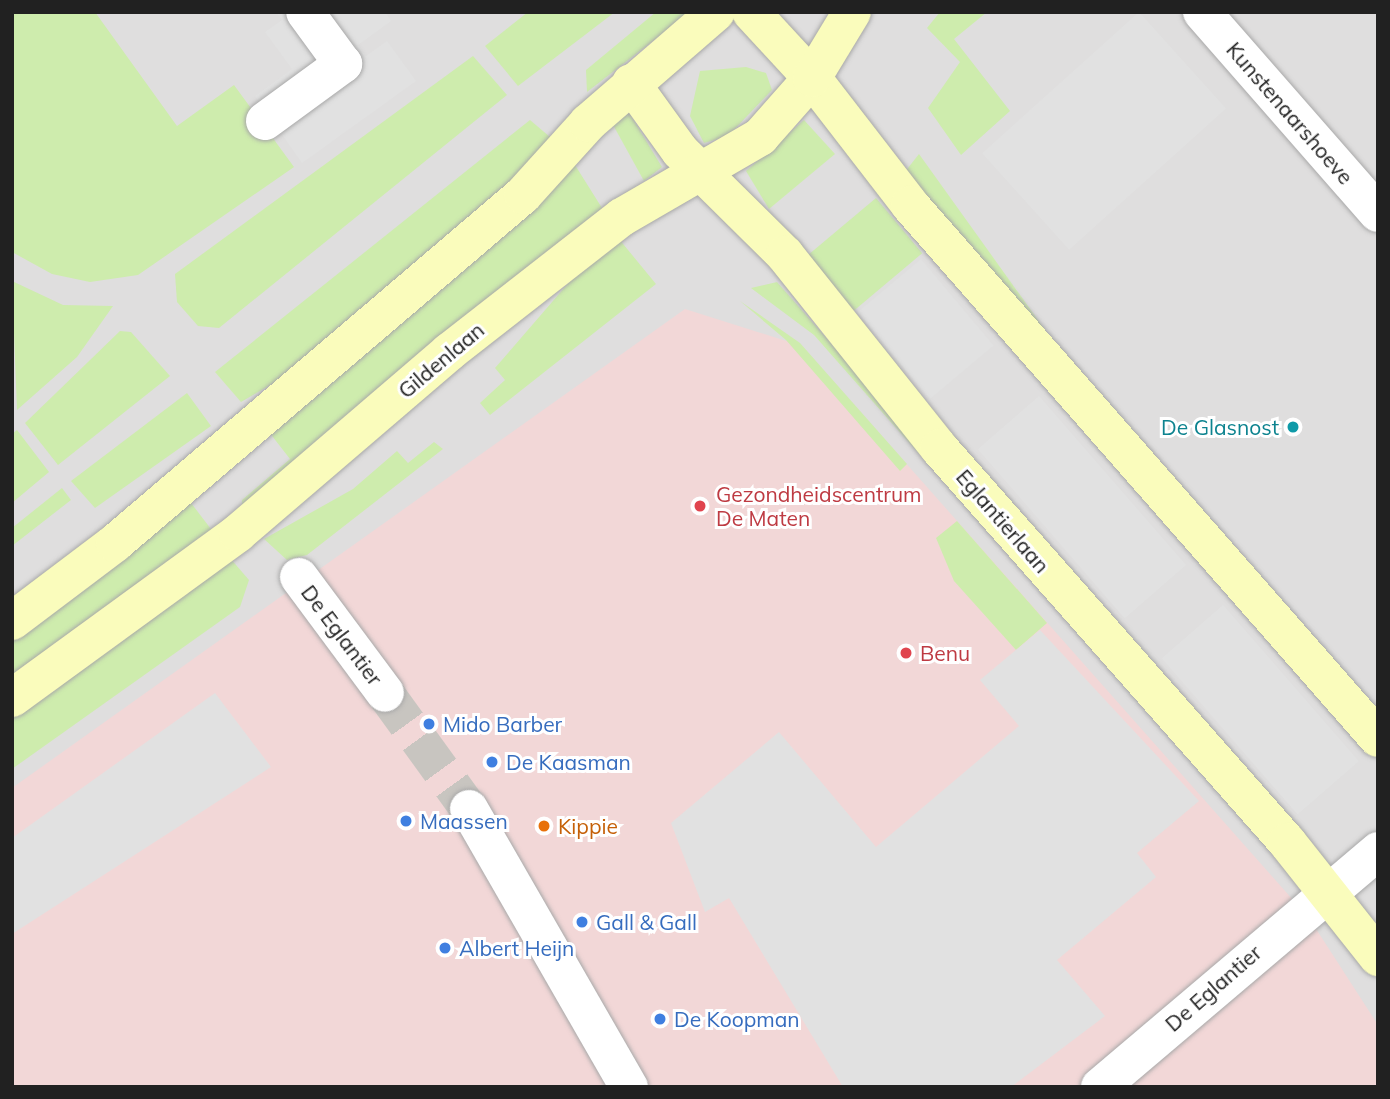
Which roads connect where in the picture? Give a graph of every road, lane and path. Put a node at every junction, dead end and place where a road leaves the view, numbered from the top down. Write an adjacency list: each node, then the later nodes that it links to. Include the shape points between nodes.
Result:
1 (305, 12): 8 (street, via 343,64)
2 (716, 12): 7 (street)
3 (751, 12): 6 (street)
4 (852, 12): 6 (street, Gildenlaan)
5 (1202, 12): 10 (street, Kunstenaarshoeve)
6 (812, 78): 9 (street, Gildenlaan, via 760,137); 15 (street, via 910,205)
7 (631, 83): 9 (street, Eglantierlaan); 12 (street, via 503,212 115,544)
8 (265, 121)
9 (701, 174): 14 (street, Gildenlaan, via 622,217 449,352 238,533); 18 (street, Eglantierlaan, via 785,255 939,448)
10 (1378, 213)
11 (299, 578): 13 (street, De Eglantier)
12 (12, 621)
13 (385, 693)
14 (12, 698)
15 (1378, 738)
16 (469, 809): 20 (street)
17 (1378, 851): 18 (street, De Eglantier)
18 (1328, 891): 19 (street, Eglantierlaan); 21 (street, De Eglantier)
19 (1378, 957)
20 (629, 1087)
21 (1100, 1087)

